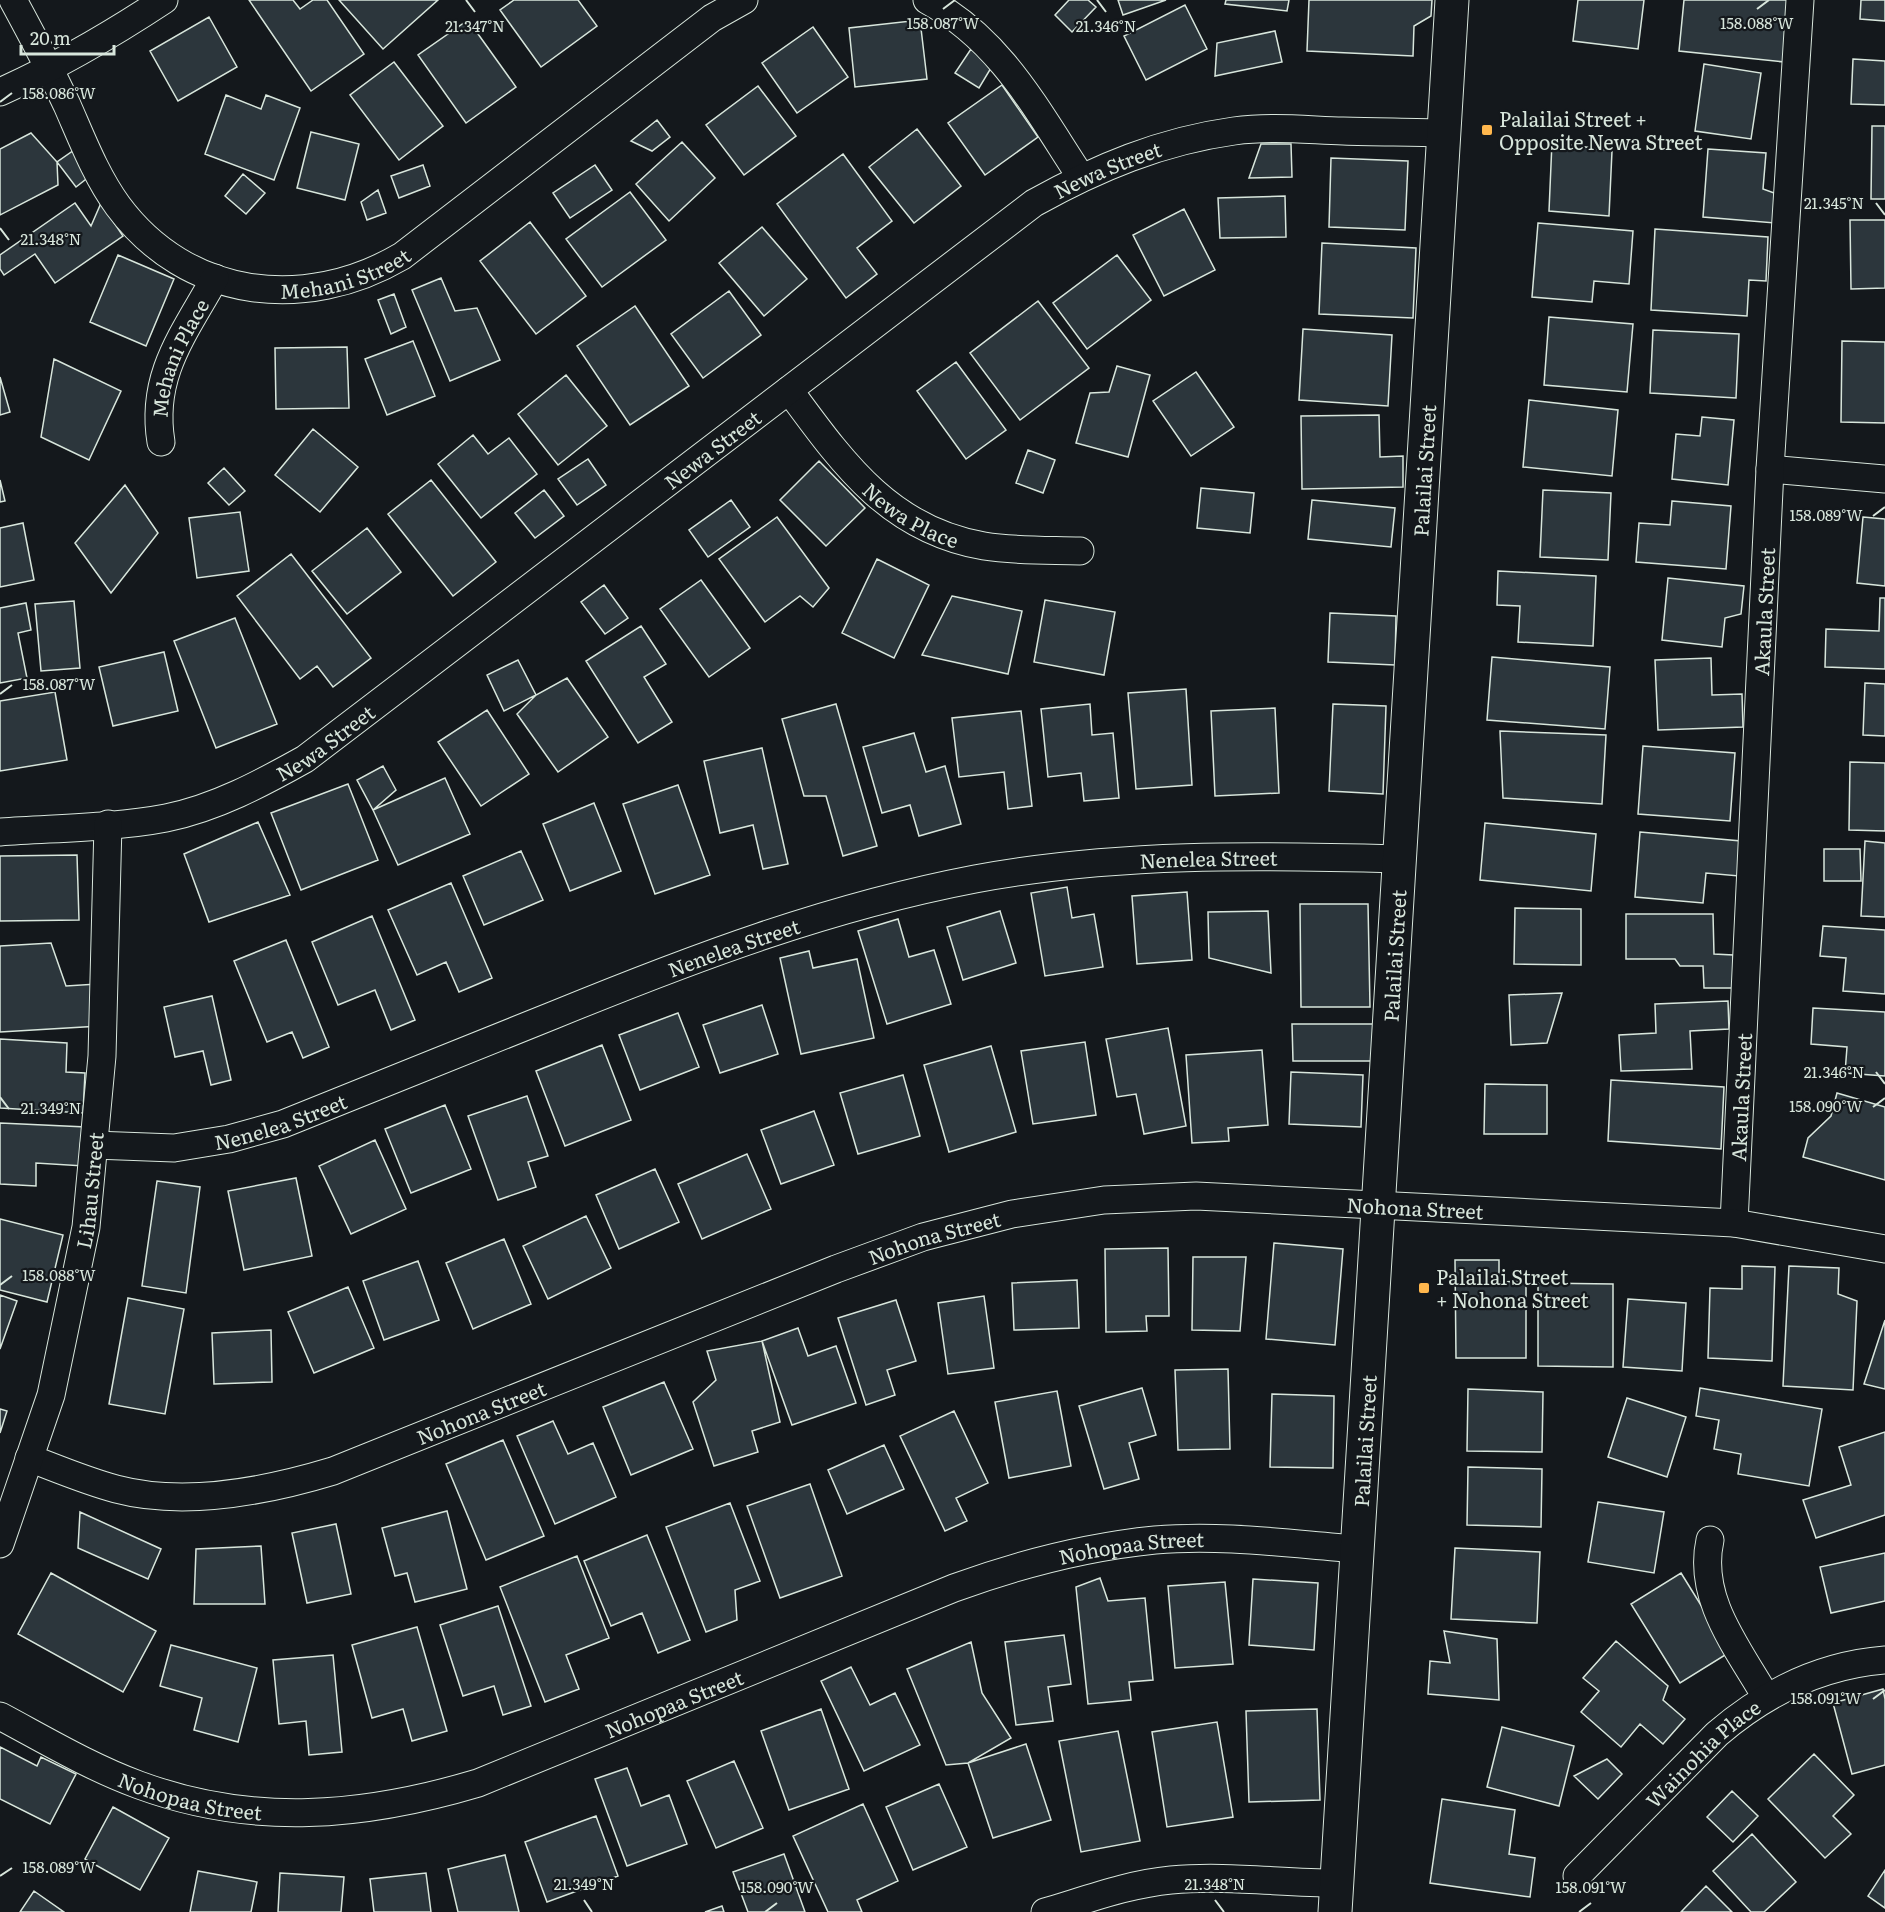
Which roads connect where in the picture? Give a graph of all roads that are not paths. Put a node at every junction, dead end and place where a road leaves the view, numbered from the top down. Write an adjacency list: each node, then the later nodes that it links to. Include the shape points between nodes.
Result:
1 (13, 0): 7 (street, Mehani Street)
2 (164, 0): 7 (street)
3 (744, 0): 11 (street, Mehani Street, via 712,18 402,256 381,268 311,290 262,289)
4 (927, 0): 10 (street, via 965,23 1000,57)
5 (1452, 0): 9 (street, Palailai Street)
6 (1800, 0): 14 (street, Akaula Street)
7 (50, 69): 8 (street); 11 (street, Mehani Street, via 93,163 118,206 171,256)
8 (0, 92)
9 (1444, 133): 10 (street, Newa Street, via 1289,128 1235,131 1131,156); 19 (street, Palailai Street)
10 (1081, 177): 12 (street, Newa Street, via 1034,203)
11 (215, 278): 13 (street, Mehani Place, via 166,368 159,397)
12 (789, 390): 16 (street, Newa Place, via 858,479 910,519 981,545); 17 (street, Newa Street, via 305,759 215,804 166,818)
13 (161, 442)
14 (1770, 469): 15 (street); 22 (street, Akaula Street)
15 (1885, 479)
16 (1080, 551)
17 (108, 824): 18 (street, Newa Street); 20 (street, Lihau Street, via 102,1056)
18 (0, 832)
19 (1399, 859): 20 (street, Nenelea Street, via 1264,855 1119,860 976,879 835,911 698,957 283,1124 229,1139 174,1148); 21 (street, Palailai Street)
20 (94, 1144): 24 (street, Lihau Street, via 84,1238 51,1395)
21 (1378, 1203): 22 (street, Nohona Street); 24 (street, Nohona Street, via 1196,1196 1104,1200 1012,1214 923,1237 333,1471 291,1484 248,1491 161,1495 118,1489); 27 (street, Palailai Street)
22 (1734, 1223): 23 (street, Nohona Street)
23 (1885, 1249)
24 (29, 1458): 26 (street, Lihau Street)
25 (1710, 1540): 29 (street, via 1706,1563 1711,1597)
26 (0, 1544)
27 (1357, 1549): 30 (street, Nohopaa Street, via 1226,1539 1157,1540 1088,1549 1020,1564 478,1783 423,1800 367,1810 286,1812 195,1801 140,1785 87,1763); 32 (street, Palailai Street)
28 (1885, 1660): 29 (street, Wainohia Place, via 1822,1671)
29 (1766, 1697): 31 (street, Wainohia Place, via 1717,1734)
30 (0, 1716)
31 (1577, 1876)
32 (1336, 1898): 33 (street, via 1210,1877 1128,1888)
33 (1046, 1912)

